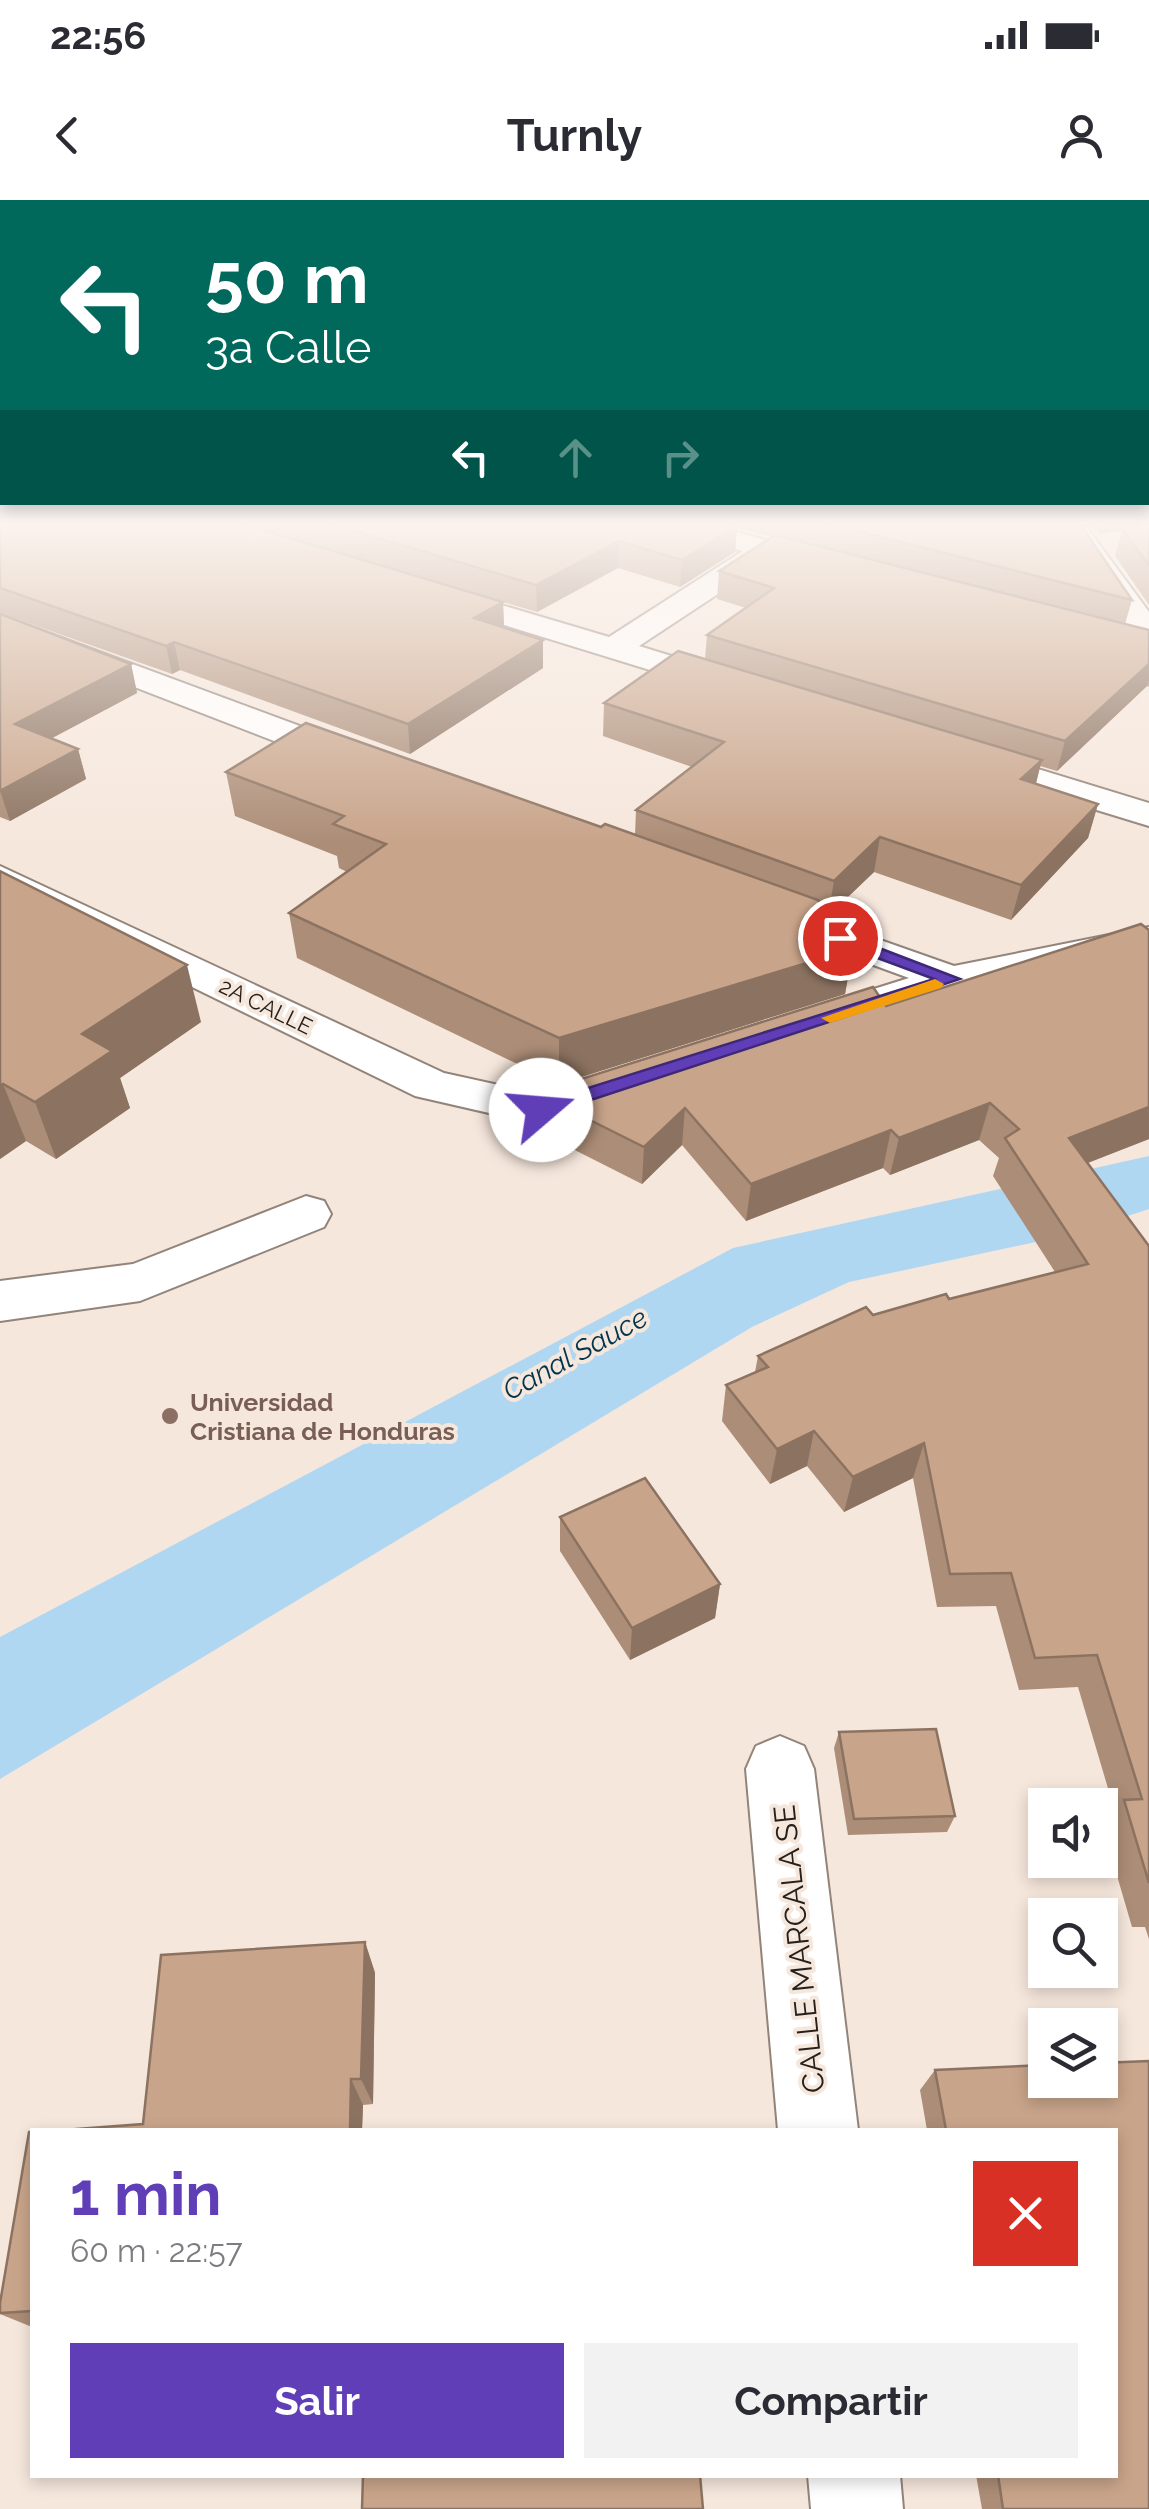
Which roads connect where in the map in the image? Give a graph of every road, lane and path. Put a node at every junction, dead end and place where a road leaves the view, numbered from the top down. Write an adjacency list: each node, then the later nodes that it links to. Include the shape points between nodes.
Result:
1 (12, 629): 9 (street)
2 (551, 629): 5 (street)
3 (645, 629): 5 (street)
4 (1111, 638): 6 (street)
5 (615, 648): 7 (street)
6 (1149, 648)
7 (768, 696)
8 (939, 750): 10 (street)
9 (393, 774)
10 (1149, 815)
11 (0, 878): 16 (street, 2A CALLE, via 431,1085 541,1110)
12 (747, 904): 14 (street)
13 (1149, 939): 14 (street)
14 (951, 979): 15 (street)
15 (764, 1038)
16 (652, 1074)
17 (306, 1214): 18 (street, via 140,1282)
18 (0, 1301)
19 (780, 1769): 20 (street, CALLE MARCALA SE)
20 (818, 2128)
21 (854, 2478): 22 (street)
22 (857, 2509)

